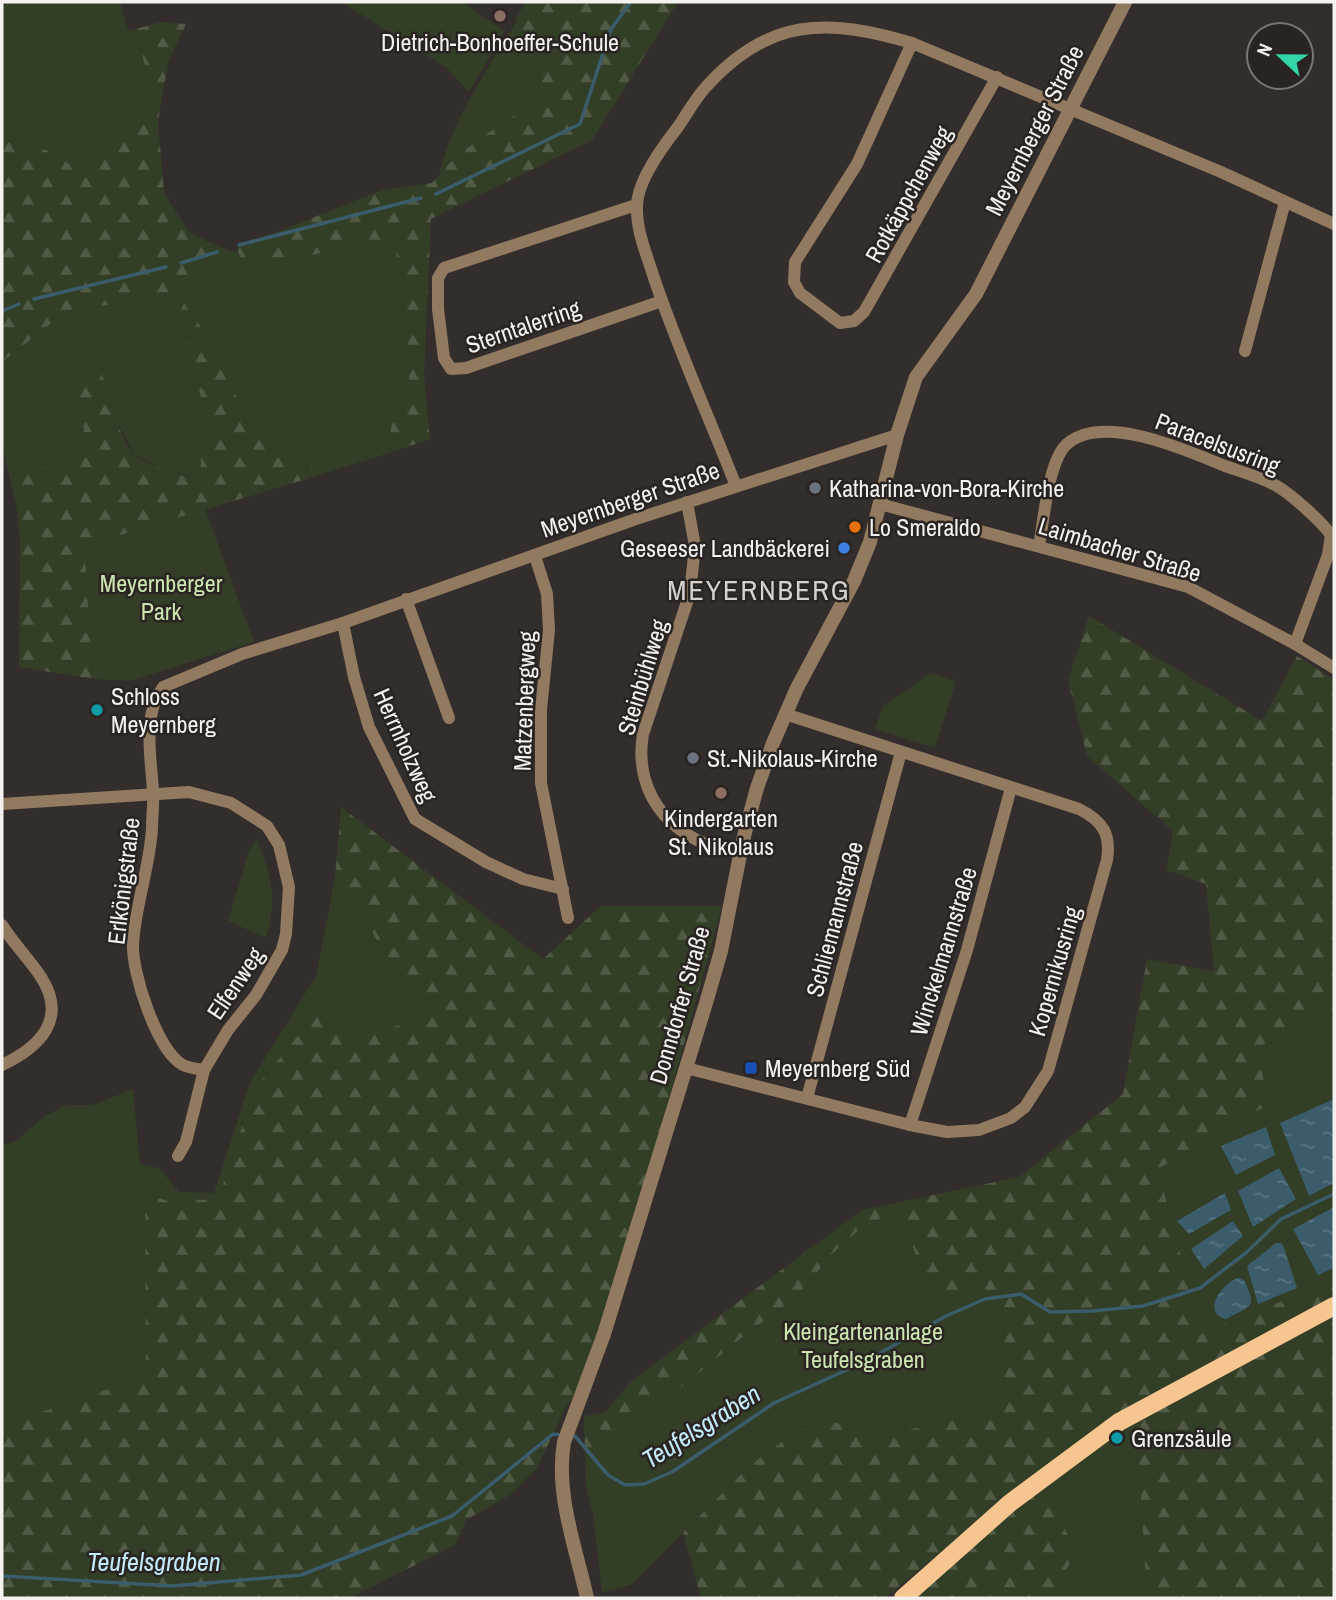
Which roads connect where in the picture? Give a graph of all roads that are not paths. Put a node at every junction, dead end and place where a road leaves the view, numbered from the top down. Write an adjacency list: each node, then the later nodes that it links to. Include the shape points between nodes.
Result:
1 (1125, 2): 4 (street, Meyernberger Straße)
2 (912, 43): 3 (street); 3 (street, Rotkäppchenweg, via 857,164 795,261 794,282 800,293 830,317 847,324 864,312); 6 (street, via 873,32 816,26 755,44 704,88 661,149)
3 (997, 77): 4 (street)
4 (1070, 109): 5 (street); 10 (street, Meyernberger Straße, via 976,294 916,377)
5 (1285, 202): 7 (street); 9 (street)
6 (636, 205): 8 (street, via 640,236); 8 (street, Sterntalerring, via 444,268 438,278 444,358 451,369 466,368)
7 (1334, 224)
8 (662, 301): 11 (street)
9 (1245, 351)
10 (897, 435): 11 (street, Meyernberger Straße); 13 (street, Donndorfer Straße)
11 (736, 486): 12 (street, Meyernberger Straße)
12 (687, 502): 15 (street, Meyernberger Straße); 26 (street, Steinbühlweg, via 695,546 690,593 640,749 648,790 669,821 700,842)
13 (880, 504): 14 (street, Laimbacher Straße); 20 (street, Donndorfer Straße, via 854,580)
14 (1039, 546): 18 (street, Laimbacher Straße, via 1188,587); 18 (street, Paracelsusring, via 1064,446 1076,437 1097,433 1163,441 1277,486 1331,535)
15 (534, 556): 16 (street, Meyernberger Straße); 27 (street, Matzenbergweg, via 547,594 549,630 541,710 541,783)
16 (406, 599): 17 (street, Meyernberger Straße); 21 (street)
17 (343, 623): 24 (street, Meyernberger Straße, via 242,654 163,687 152,710 149,754); 27 (street, Herrnholzweg, via 369,727 415,819 523,879)
18 (1296, 644): 19 (street, Laimbacher Straße)
19 (1334, 668)
20 (785, 713): 22 (street, Kopernikusring); 26 (street, Donndorfer Straße, via 757,788)
21 (449, 718)
22 (901, 752): 23 (street, Kopernikusring); 33 (street, Schliemannstraße)
23 (1011, 788): 34 (street, Winckelmannstraße, via 967,950); 34 (street, Kopernikusring, via 1090,814 1106,832 1109,844 1048,1070 1025,1107 996,1126 947,1132)
24 (153, 793): 25 (street); 32 (street, Erlkönigstraße, via 151,840 133,947 151,1020 168,1050 183,1065); 32 (street, Elfenweg, via 189,792 231,803 267,826 279,845 289,887 282,950)
25 (2, 804)
26 (740, 852): 31 (street, Donndorfer Straße, via 721,951)
27 (563, 889): 28 (street)
28 (568, 918)
29 (2, 926): 30 (street, via 42,979 51,1004 49,1024 40,1040)
30 (2, 1065)
31 (686, 1068): 33 (street, Kopernikusring); 37 (street, Donndorfer Straße, via 604,1334 564,1442 564,1497)
32 (204, 1070): 35 (street, Elfenweg, via 186,1142)
33 (807, 1098): 34 (street, Kopernikusring)
34 (910, 1125)
35 (178, 1156)
36 (1334, 1306): 38 (main road, via 1119,1422 1010,1503)
37 (587, 1598)
38 (903, 1598)

